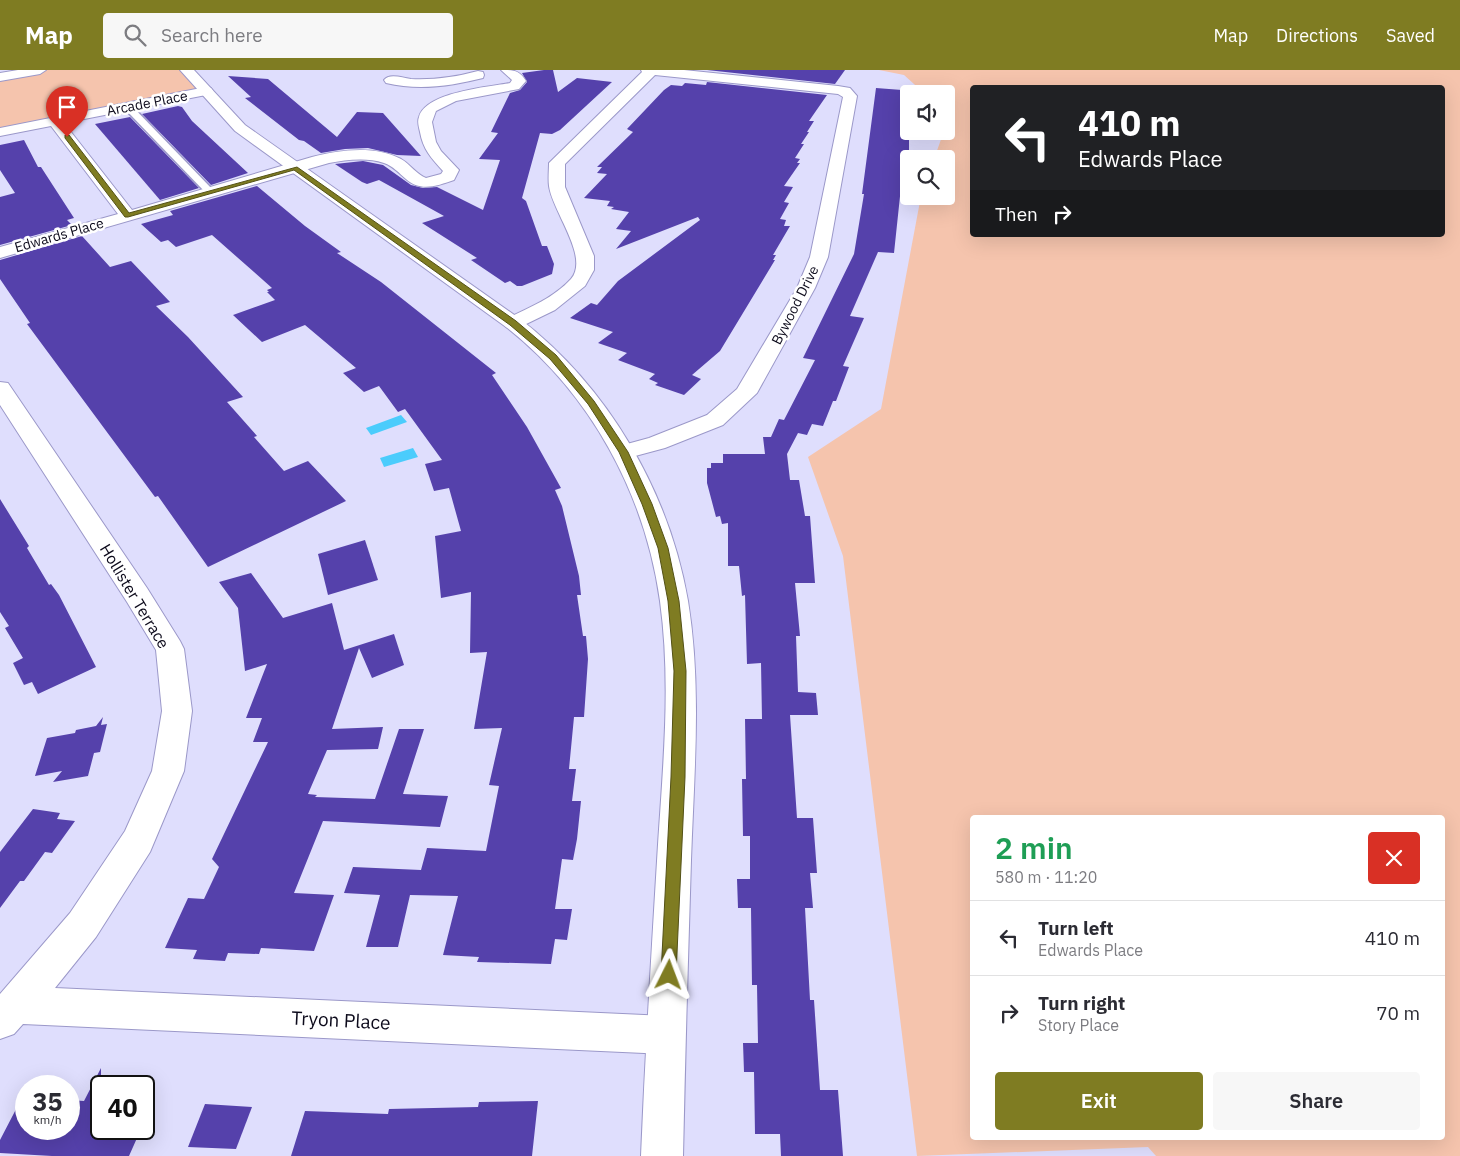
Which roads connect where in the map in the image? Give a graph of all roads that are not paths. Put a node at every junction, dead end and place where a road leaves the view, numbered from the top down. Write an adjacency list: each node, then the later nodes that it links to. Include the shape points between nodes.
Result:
1 (40, 70): 6 (street)
2 (186, 70): 8 (street)
3 (506, 70): 12 (street, Edwards Place, via 516,75 519,81 514,86 452,98 426,114 429,142 434,153 451,170 448,177 438,182 412,179 403,167 389,159 360,155 346,155)
4 (650, 70): 16 (street, via 557,163 556,187 585,256 585,270 578,282 548,306); 18 (street, Bywood Drive, via 832,89 845,91 850,96 819,257 806,288 746,393 715,420)
5 (490, 72): 7 (street, via 420,83)
6 (0, 77)
7 (391, 80)
8 (206, 91): 9 (street, Arcade Place); 12 (street, via 240,128)
9 (128, 106): 10 (street, Arcade Place); 13 (lane)
10 (55, 121): 11 (street, Arcade Place); 14 (street)
11 (0, 132)
12 (295, 168): 13 (street, Edwards Place); 16 (street)
13 (210, 192): 14 (street, Edwards Place)
14 (128, 215): 15 (street, Edwards Place)
15 (0, 252)
16 (513, 323): 18 (street, via 553,357 591,403)
17 (0, 388): 19 (street, Hollister Terrace, via 170,649 177,710 168,772 138,841 83,925)
18 (624, 452): 20 (street, via 663,548 674,601 680,671)
19 (8, 1012): 20 (street, Tryon Place)
20 (666, 1035): 21 (street)
21 (662, 1156)

